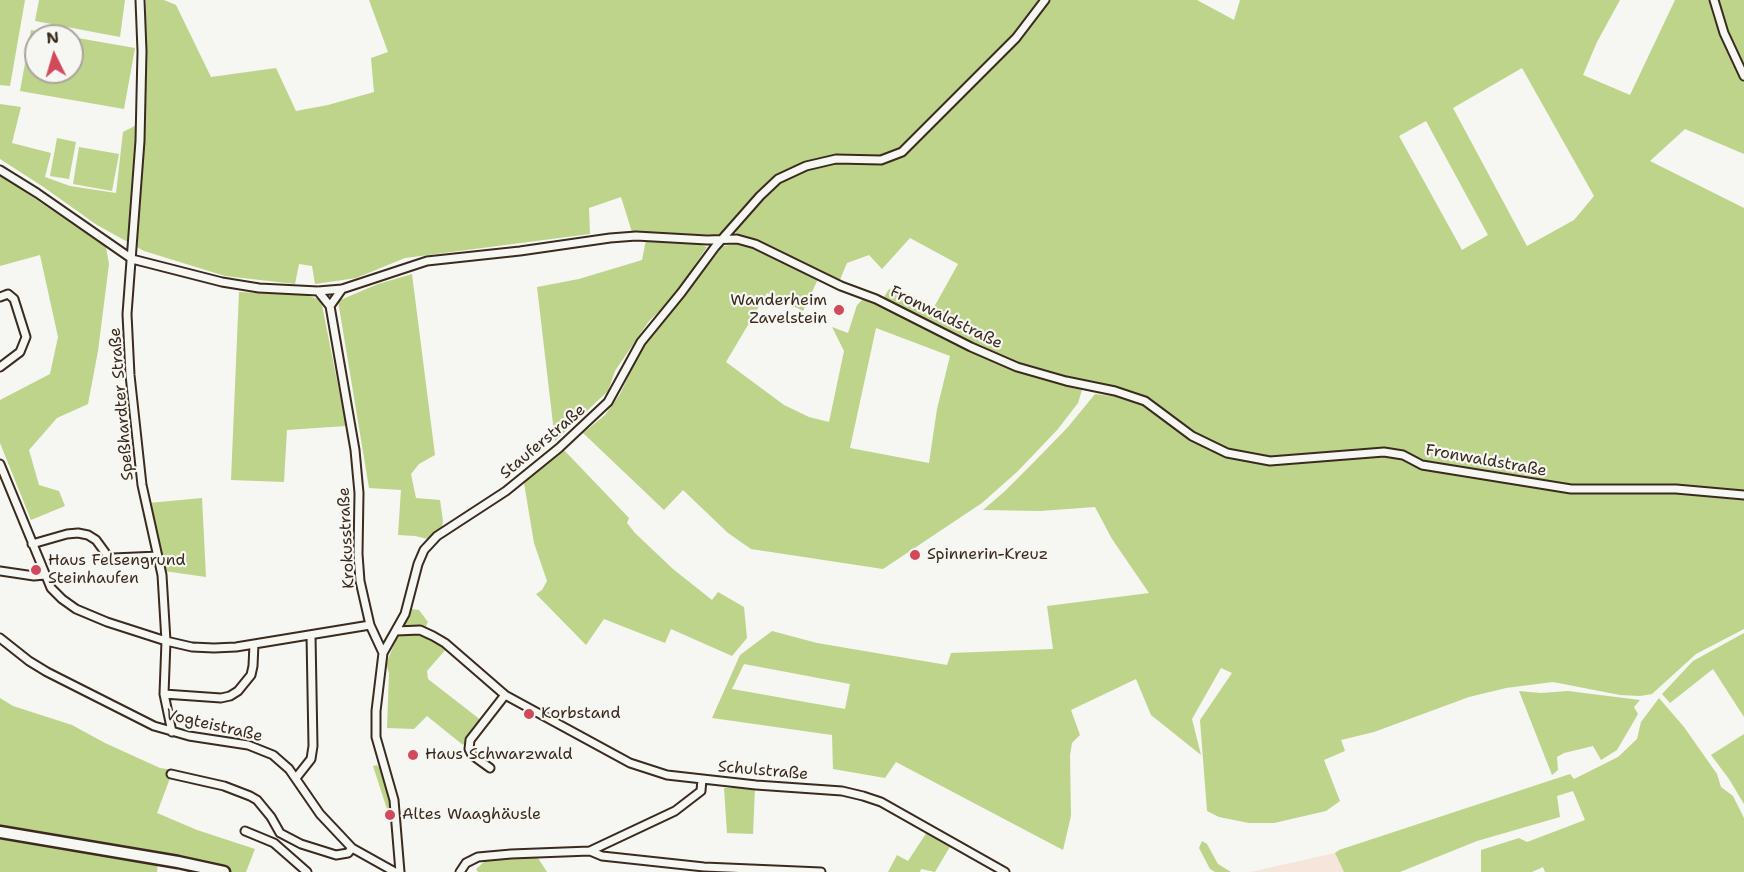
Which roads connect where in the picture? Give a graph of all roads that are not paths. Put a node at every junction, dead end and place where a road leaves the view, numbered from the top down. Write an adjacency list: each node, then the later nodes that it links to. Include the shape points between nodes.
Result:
1 (140, 0): 7 (street, Speßhardter Straße, via 140,141)
2 (1045, 0): 6 (street, Stauferstraße, via 1016,38 902,152 881,160 836,159 787,174 760,196)
3 (1714, 0): 4 (street)
4 (1744, 76)
5 (0, 170): 7 (street, Fronwaldstraße)
6 (721, 240): 8 (street, Fronwaldstraße, via 627,236 427,261); 14 (street, Fronwaldstraße, via 755,244 1017,367 1145,401 1192,436 1227,453 1270,461 1384,452 1403,455 1422,465 1571,489 1676,489); 20 (street, Stauferstraße, via 641,342 608,402 593,418 506,491 437,536 424,550)
7 (132, 259): 9 (street, Fronwaldstraße, via 231,284); 16 (street, Speßhardter Straße, via 127,314 130,375 142,485)
8 (342, 289): 9 (street, Fronwaldstraße); 11 (street)
9 (318, 291): 11 (street, Krokusstraße)
10 (0, 297): 12 (street, via 8,294 14,299 26,337 20,352)
11 (330, 306): 19 (street, Krokusstraße, via 355,450 360,581)
12 (0, 367)
13 (0, 464): 15 (street)
14 (1744, 495)
15 (32, 544): 16 (street, via 78,533 96,540 113,558); 18 (street)
16 (158, 556): 23 (street, Speßhardter Straße)
17 (0, 571): 18 (street)
18 (45, 575): 23 (street, via 51,588 76,609)
19 (370, 625): 21 (street); 25 (street, Krokusstraße)
20 (396, 632): 25 (street, Stauferstraße); 27 (street, via 420,630 434,636)
21 (311, 635): 24 (street); 31 (street, via 313,746 311,759)
22 (0, 638): 28 (street, Vogteistraße, via 28,661 62,680)
23 (166, 641): 24 (street, via 214,648); 26 (street, Speßhardter Straße)
24 (254, 644): 26 (street, via 251,675 230,696)
25 (383, 653): 42 (street, via 376,737 394,800)
26 (164, 694): 28 (street, Speßhardter Straße)
27 (505, 695): 29 (street, via 470,740 472,755); 32 (street, via 630,763 667,775)
28 (172, 732): 31 (street, Vogteistraße, via 262,749 281,761)
29 (490, 768)
30 (171, 774): 35 (street, via 216,783 250,796)
31 (296, 778): 37 (street, Vogteistraße, via 320,814)
32 (702, 779): 38 (street, Schulstraße, via 701,791 675,811); 45 (street, Schulstraße, via 863,796 881,802)
33 (245, 831): 36 (street)
34 (0, 832): 39 (street)
35 (280, 833): 36 (street); 37 (street, via 336,855)
36 (274, 843): 40 (street)
37 (352, 848): 41 (street, Vogteistraße)
38 (590, 851): 43 (street, Schulstraße, via 478,857 466,863); 44 (street, via 602,856 704,867)
39 (224, 872)
40 (307, 872)
41 (395, 872)
42 (400, 872)
43 (460, 872)
44 (821, 872)
45 (1005, 872)

